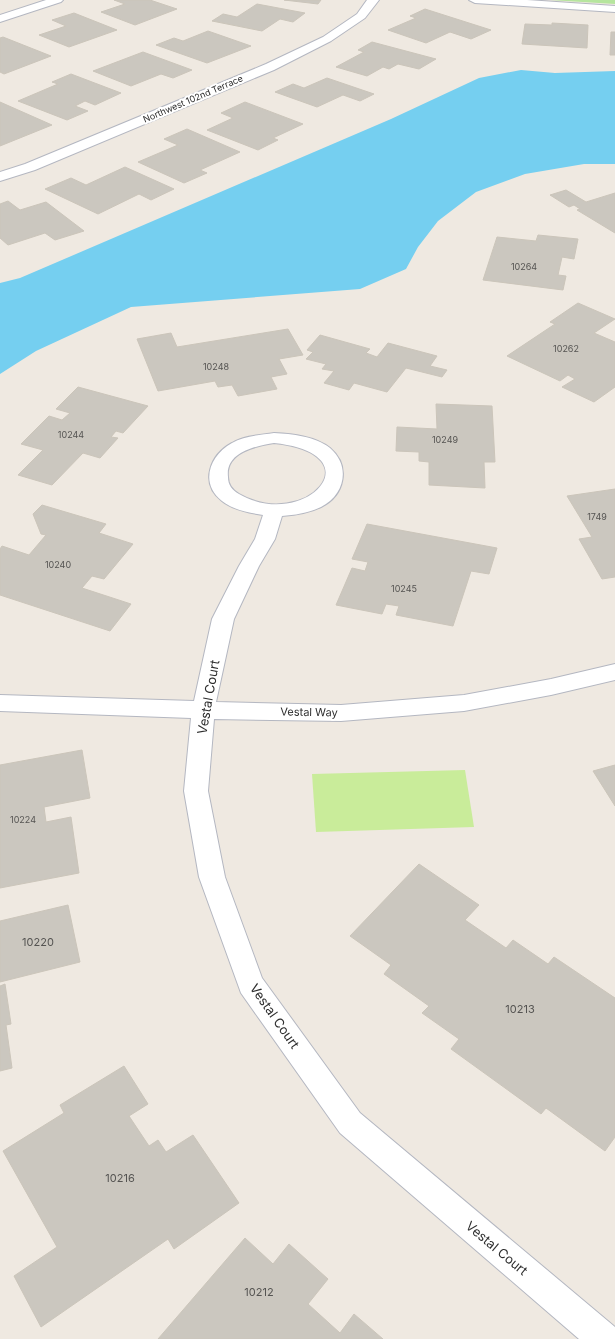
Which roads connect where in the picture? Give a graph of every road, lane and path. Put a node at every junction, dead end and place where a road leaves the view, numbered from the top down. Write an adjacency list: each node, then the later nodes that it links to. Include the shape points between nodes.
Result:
1 (57, 0): 5 (street)
2 (373, 0): 6 (street, Northwest 102nd Terrace, via 361,16 327,39 270,67 30,167)
3 (475, 0): 4 (street)
4 (615, 9)
5 (0, 19)
6 (0, 177)
7 (274, 511): 7 (street, via 236,502 223,492 217,480 218,468 225,456 238,447 274,438 304,443 323,452 332,462 335,473 332,485 324,495 293,509); 10 (street, Vestal Court, via 265,539 223,619)
8 (615, 672): 10 (street, Vestal Way, via 464,703 341,713)
9 (0, 703): 10 (street, Vestal Way)
10 (204, 710): 11 (street, Vestal Court, via 196,791 212,877 251,984 350,1123)
11 (604, 1339)

